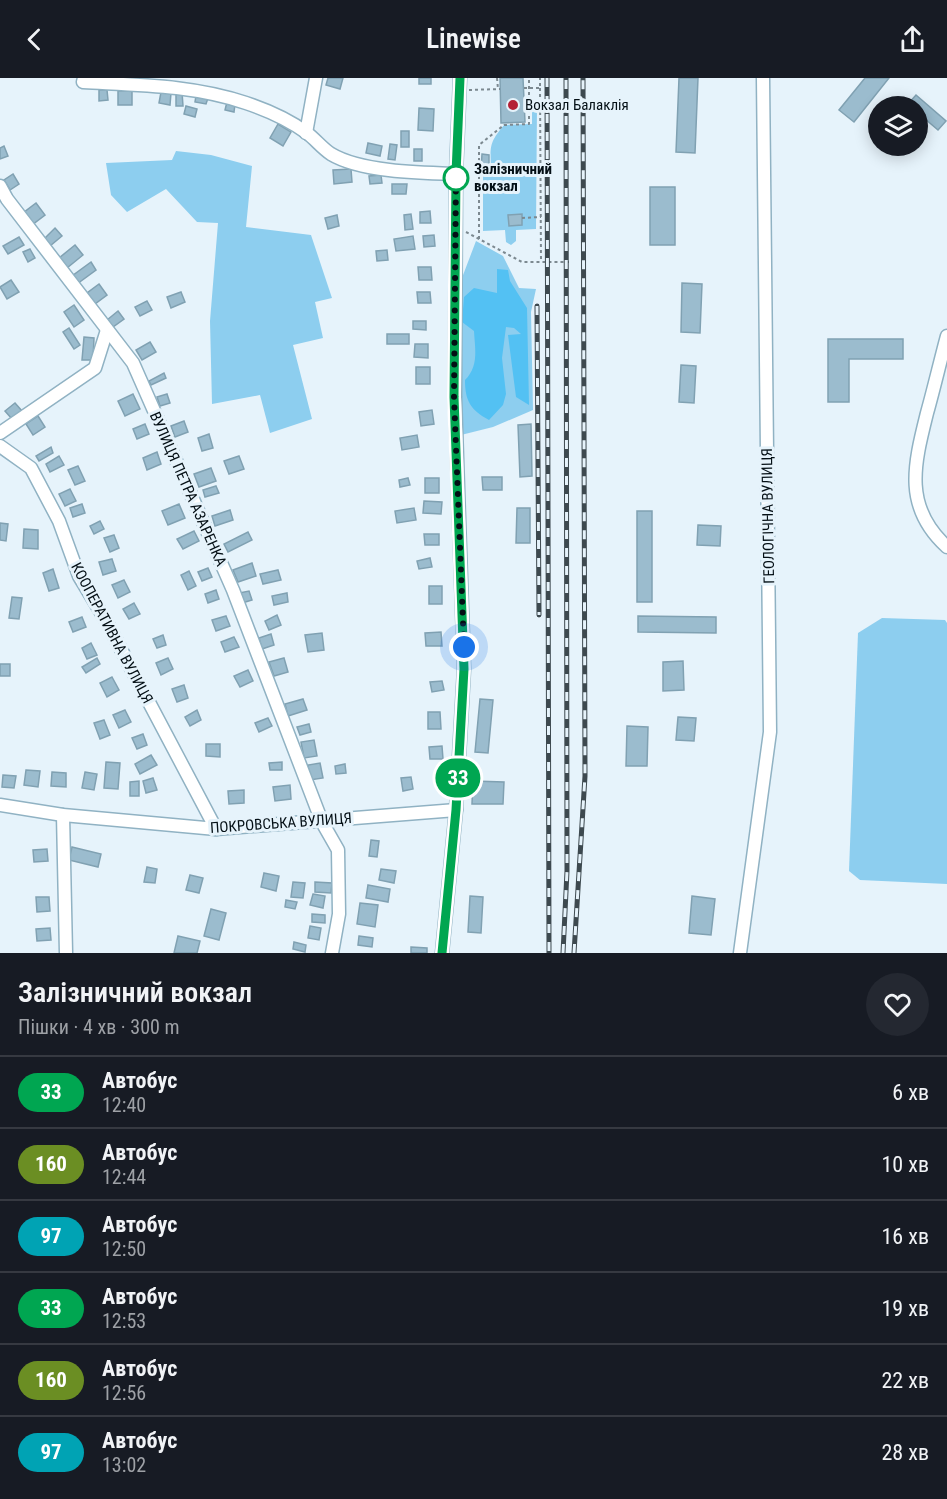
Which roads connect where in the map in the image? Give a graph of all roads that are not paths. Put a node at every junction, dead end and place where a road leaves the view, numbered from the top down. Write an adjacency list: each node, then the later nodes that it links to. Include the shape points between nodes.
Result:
1 (84, 78): 5 (street, via 83,82)
2 (316, 78): 6 (street)
3 (460, 78): 7 (street)
4 (763, 78): 22 (street, ГЕОЛОГІЧНА ВУЛИЦЯ, via 770,732)
5 (195, 84): 6 (street, via 280,116)
6 (306, 133): 7 (street, via 332,154 376,168)
7 (456, 174): 15 (street, via 454,397 464,669)
8 (0, 186): 9 (street, ВУЛИЦЯ ПЕТРА АЗАРЕНКА)
9 (107, 330): 11 (street, via 95,368); 17 (street, ВУЛИЦЯ ПЕТРА АЗАРЕНКА, via 132,363 233,590)
10 (947, 336): 13 (street, via 916,452 915,474 923,519)
11 (0, 433)
12 (0, 446): 18 (street, КООПЕРАТИВНА ВУЛИЦЯ, via 31,468 58,521 79,576)
13 (947, 547)
14 (0, 805): 16 (street, ПОКРОВСЬКА ВУЛИЦЯ)
15 (456, 810): 17 (street, ПОКРОВСЬКА ВУЛИЦЯ); 21 (street)
16 (63, 815): 18 (street, ПОКРОВСЬКА ВУЛИЦЯ); 19 (street)
17 (322, 822): 18 (street, ПОКРОВСЬКА ВУЛИЦЯ); 20 (street, ВУЛИЦЯ ПЕТРА АЗАРЕНКА, via 338,850 339,914)
18 (216, 829)
19 (66, 953)
20 (332, 953)
21 (442, 953)
22 (740, 953)

